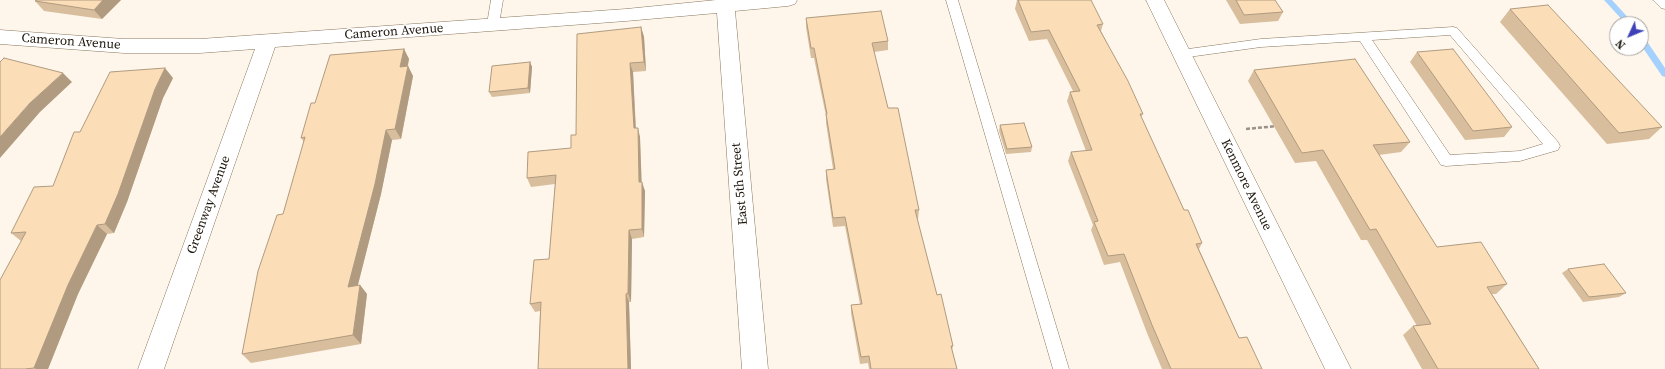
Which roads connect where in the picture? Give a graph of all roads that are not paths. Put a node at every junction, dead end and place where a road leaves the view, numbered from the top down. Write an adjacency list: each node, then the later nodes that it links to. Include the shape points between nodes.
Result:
1 (497, 0): 8 (lane)
2 (788, 0): 6 (street, Cameron Avenue)
3 (952, 0): 15 (lane)
4 (1155, 0): 12 (street, Kenmore Avenue)
5 (1659, 0): 7 (lane)
6 (726, 3): 8 (street, Cameron Avenue); 14 (street, East 5th Street)
7 (1665, 5)
8 (493, 24): 11 (street, Cameron Avenue)
9 (1364, 36): 9 (lane, via 1453,31 1552,146 1520,156 1446,160); 12 (lane, via 1261,43)
10 (0, 37): 11 (street, Cameron Avenue, via 77,44 156,47)
11 (268, 41): 13 (street, Greenway Avenue)
12 (1181, 54): 16 (street, Kenmore Avenue)
13 (151, 369)
14 (755, 369)
15 (1061, 369)
16 (1338, 369)

